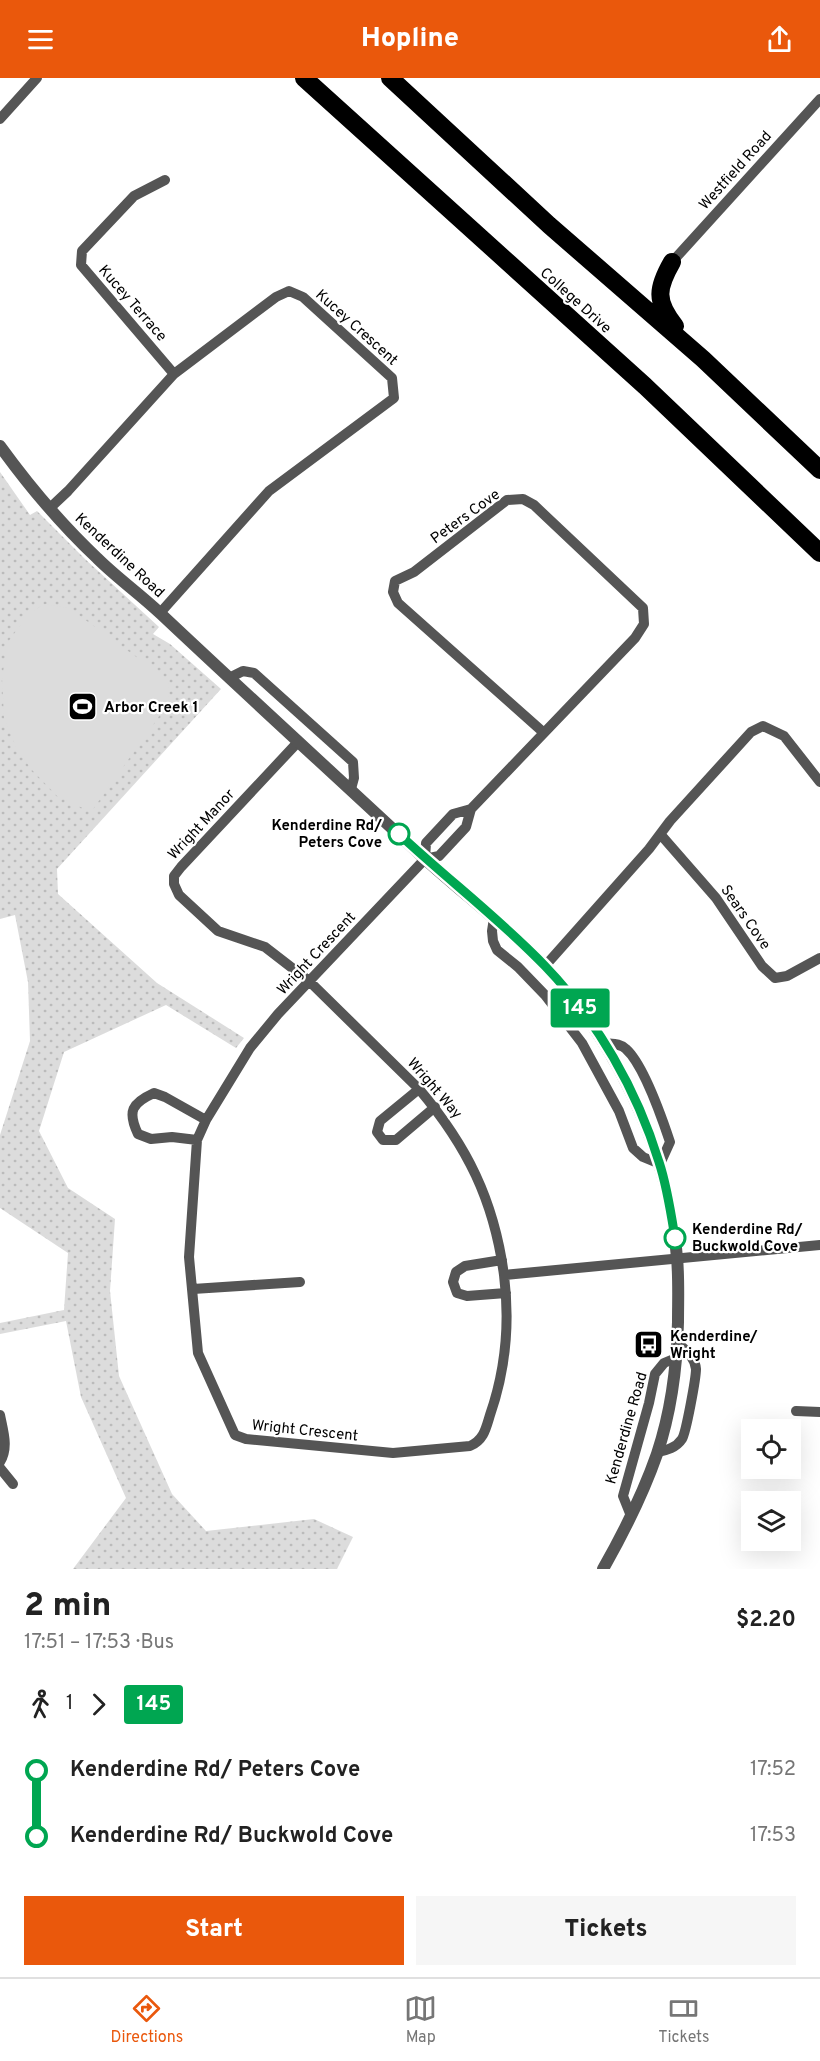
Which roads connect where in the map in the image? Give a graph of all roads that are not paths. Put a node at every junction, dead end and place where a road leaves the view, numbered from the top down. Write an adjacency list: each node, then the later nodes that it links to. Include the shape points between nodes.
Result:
1 (37, 78): 5 (street)
2 (304, 78): 13 (highway, College Drive, via 645,386)
3 (390, 78): 8 (highway, via 549,225)
4 (820, 99): 7 (street, Westfield Road)
5 (0, 119)
6 (165, 180): 9 (street, Kucey Terrace, via 134,196 82,251 81,265)
7 (672, 262): 8 (highway, via 660,287 660,302)
8 (703, 359): 11 (highway)
9 (174, 374): 12 (street, Kucey Crescent); 14 (street, Kucey Crescent, via 289,291 303,297 392,378 394,398 268,491)
10 (0, 446): 12 (street, Kenderdine Road)
11 (820, 470)
12 (50, 508): 14 (street, Kenderdine Road, via 98,559)
13 (820, 553)
14 (160, 613): 15 (street, Kenderdine Road)
15 (229, 678): 17 (street, Kenderdine Road); 19 (street, via 243,671 254,672 353,762)
16 (543, 732): 16 (street, Peters Cove, via 635,638 644,624 643,608 534,505 523,499 507,500 414,572 395,581 393,592 398,603); 20 (street, Peters Cove)
17 (298, 742): 19 (street, Kenderdine Road); 26 (street, Wright Manor, via 181,867 174,876 174,884 179,894 218,931 265,947)
18 (820, 782): 21 (street, via 784,736 763,726 751,732)
19 (351, 789): 22 (street, Kenderdine Road)
20 (471, 809): 22 (street, Peters Cove, via 466,826 442,853); 22 (street, Peters Cove, via 453,814 426,843)
21 (661, 835): 24 (street, Sears Cove, via 716,898 762,966 775,978 787,976); 25 (street)
22 (425, 859): 23 (street, Kenderdine Road); 26 (street, Wright Crescent)
23 (494, 918): 25 (street, Kenderdine Road); 32 (street, via 492,931 497,950 545,995 582,1043 619,1111 633,1148)
24 (820, 958)
25 (545, 966): 27 (street, Kenderdine Road)
26 (309, 981): 28 (street, Wright Way); 30 (street, Wright Crescent, via 250,1048)
27 (604, 1043): 32 (street, Kenderdine Road, via 643,1117); 32 (street, Kenderdine Road, via 627,1049 645,1078 670,1142)
28 (419, 1089): 29 (street, Wright Way); 29 (street, via 380,1121 378,1132 383,1140 396,1140)
29 (435, 1107): 35 (street, Wright Way, via 460,1142 478,1178)
30 (206, 1120): 31 (street, Wright Crescent); 31 (street, via 154,1093 133,1108 132,1120 138,1134 151,1139)
31 (197, 1140): 38 (street, Wright Crescent, via 189,1257)
32 (660, 1164): 34 (street, Kenderdine Road)
33 (820, 1245): 34 (street)
34 (677, 1258): 36 (street); 40 (street, Kenderdine Road)
35 (502, 1260): 36 (street, Wright Way); 39 (street, via 465,1266 456,1272 453,1282 457,1293 467,1296)
36 (504, 1275): 39 (street, Wright Crescent)
37 (300, 1282): 38 (street)
38 (193, 1289): 39 (street, Wright Crescent, via 198,1353 235,1435 393,1453 467,1446 482,1437 497,1395 505,1355)
39 (506, 1293)
40 (677, 1342): 41 (street, Kenderdine Road); 45 (street, via 692,1356 696,1368 690,1402 682,1438 671,1449)
41 (676, 1358): 45 (street, Kenderdine Road); 49 (street, Kenderdine Road, via 664,1363 655,1374 623,1496)
42 (796, 1411): 43 (street)
43 (820, 1412)
44 (0, 1415): 46 (street, via 6,1443)
45 (657, 1452): 49 (street, Kenderdine Road)
46 (0, 1462)
47 (0, 1468): 48 (street)
48 (13, 1484)
49 (631, 1516): 50 (street, Kenderdine Road)
50 (603, 1569)

